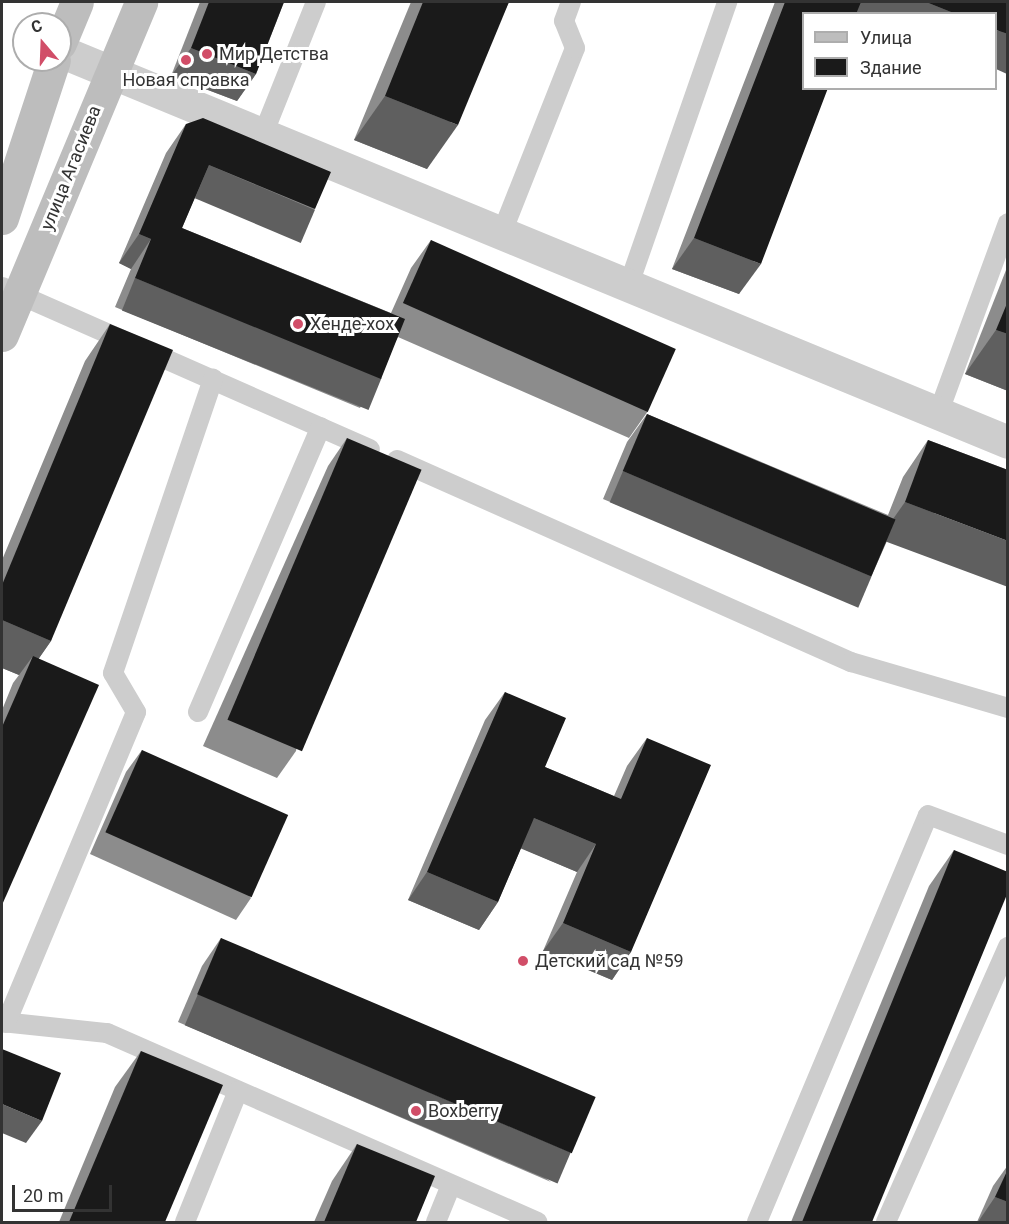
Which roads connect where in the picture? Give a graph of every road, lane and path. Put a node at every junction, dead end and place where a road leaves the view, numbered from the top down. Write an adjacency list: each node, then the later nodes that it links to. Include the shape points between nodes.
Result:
1 (141, 2): 7 (main road, улица Агасиева)
2 (316, 2): 8 (lane)
3 (571, 2): 11 (lane, via 564,21 575,48)
4 (727, 2): 12 (lane)
5 (72, 57): 7 (street)
6 (50, 72): 9 (main road)
7 (108, 76): 8 (street); 13 (main road, улица Агасиева)
8 (262, 137): 11 (street)
9 (2, 218)
10 (1008, 224): 16 (lane)
11 (501, 235): 12 (street)
12 (628, 287): 16 (street)
13 (10, 291): 14 (main road, улица Агасиева); 15 (lane)
14 (2, 335)
15 (213, 379): 17 (lane); 23 (lane, via 113,674 136,712)
16 (938, 414): 18 (street)
17 (321, 427): 19 (lane, via 851,662); 20 (lane)
18 (1008, 442)
19 (1008, 708)
20 (198, 712)
21 (1008, 845): 29 (lane, via 928,815)
22 (1008, 947): 30 (lane)
23 (4, 1023): 24 (lane, via 107,1033)
24 (238, 1091): 25 (lane); 26 (lane)
25 (451, 1185): 27 (lane); 28 (lane)
26 (185, 1222)
27 (436, 1222)
28 (537, 1222)
29 (757, 1222)
30 (886, 1222)

